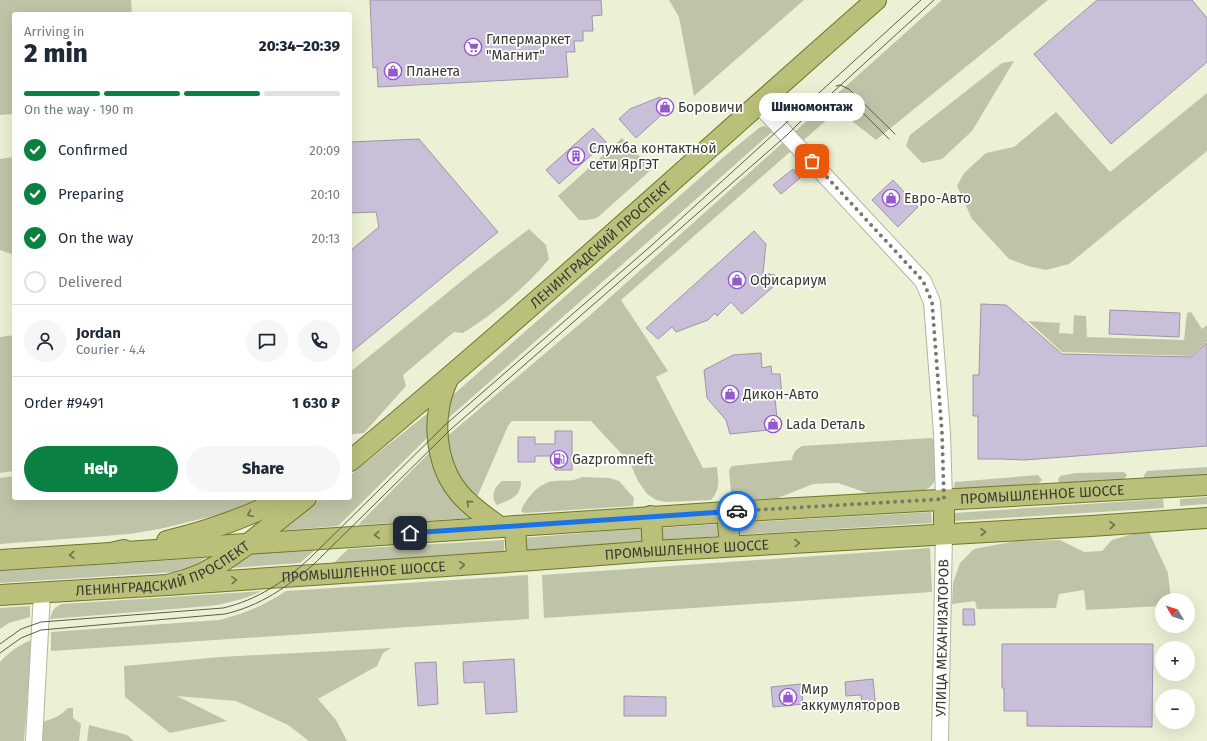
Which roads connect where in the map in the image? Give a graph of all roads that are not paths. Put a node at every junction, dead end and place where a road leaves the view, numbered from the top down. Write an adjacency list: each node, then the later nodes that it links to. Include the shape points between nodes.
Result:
1 (876, 0): 2 (main road, ЛЕНИНГРАДСКИЙ ПРОСПЕКТ)
2 (758, 104): 3 (main road, ЛЕНИНГРАДСКИЙ ПРОСПЕКТ); 9 (street, via 923,281 932,302 942,433)
3 (448, 377): 4 (main road, ЛЕНИНГРАДСКИЙ ПРОСПЕКТ); 16 (main road, one-way to 3, via 467,502 448,476 443,464 437,419)
4 (376, 439): 5 (main road, ЛЕНИНГРАДСКИЙ ПРОСПЕКТ); 6 (main road, ЛЕНИНГРАДСКИЙ ПРОСПЕКТ)
5 (352, 457)
6 (352, 459)
7 (1207, 485): 8 (main road, ПРОМЫШЛЕННОЕ ШОССЕ)
8 (1172, 488): 9 (main road, ПРОМЫШЛЕННОЕ ШОССЕ); 15 (main road)
9 (944, 499): 12 (main road, ПРОМЫШЛЕННОЕ ШОССЕ); 17 (main road)
10 (281, 500): 21 (main road, ЛЕНИНГРАДСКИЙ ПРОСПЕКТ, one-way to 21, via 246,516 179,538)
11 (303, 500): 18 (main road, ЛЕНИНГРАДСКИЙ ПРОСПЕКТ)
12 (727, 512): 13 (main road, ПРОМЫШЛЕННОЕ ШОССЕ); 19 (main road)
13 (651, 516): 16 (main road, ПРОМЫШЛЕННОЕ ШОССЕ); 20 (main road)
14 (1207, 518): 15 (main road, ПРОМЫШЛЕННОЕ ШОССЕ)
15 (1173, 521): 17 (main road, ПРОМЫШЛЕННОЕ ШОССЕ, one-way to 15)
16 (507, 526): 18 (main road, ПРОМЫШЛЕННОЕ ШОССЕ, one-way to 18); 23 (main road)
17 (944, 534): 19 (main road, ПРОМЫШЛЕННОЕ ШОССЕ, one-way to 17); 28 (street, УЛИЦА МЕХАНИЗАТОРОВ)
18 (248, 544): 21 (main road, ПРОМЫШЛЕННОЕ ШОССЕ); 24 (main road, ЛЕНИНГРАДСКИЙ ПРОСПЕКТ, via 216,566)
19 (730, 546): 20 (main road, ПРОМЫШЛЕННОЕ ШОССЕ)
20 (653, 551): 23 (main road, ПРОМЫШЛЕННОЕ ШОССЕ)
21 (111, 553): 22 (main road, ЛЕНИНГРАДСКИЙ ПРОСПЕКТ, one-way to 22)
22 (0, 560)
23 (517, 561): 24 (main road, ПРОМЫШЛЕННОЕ ШОССЕ, one-way to 23)
24 (167, 585): 25 (main road, ЛЕНИНГРАДСКИЙ ПРОСПЕКТ)
25 (42, 593): 26 (main road, ЛЕНИНГРАДСКИЙ ПРОСПЕКТ); 27 (street)
26 (0, 595)
27 (34, 741)
28 (940, 741)

